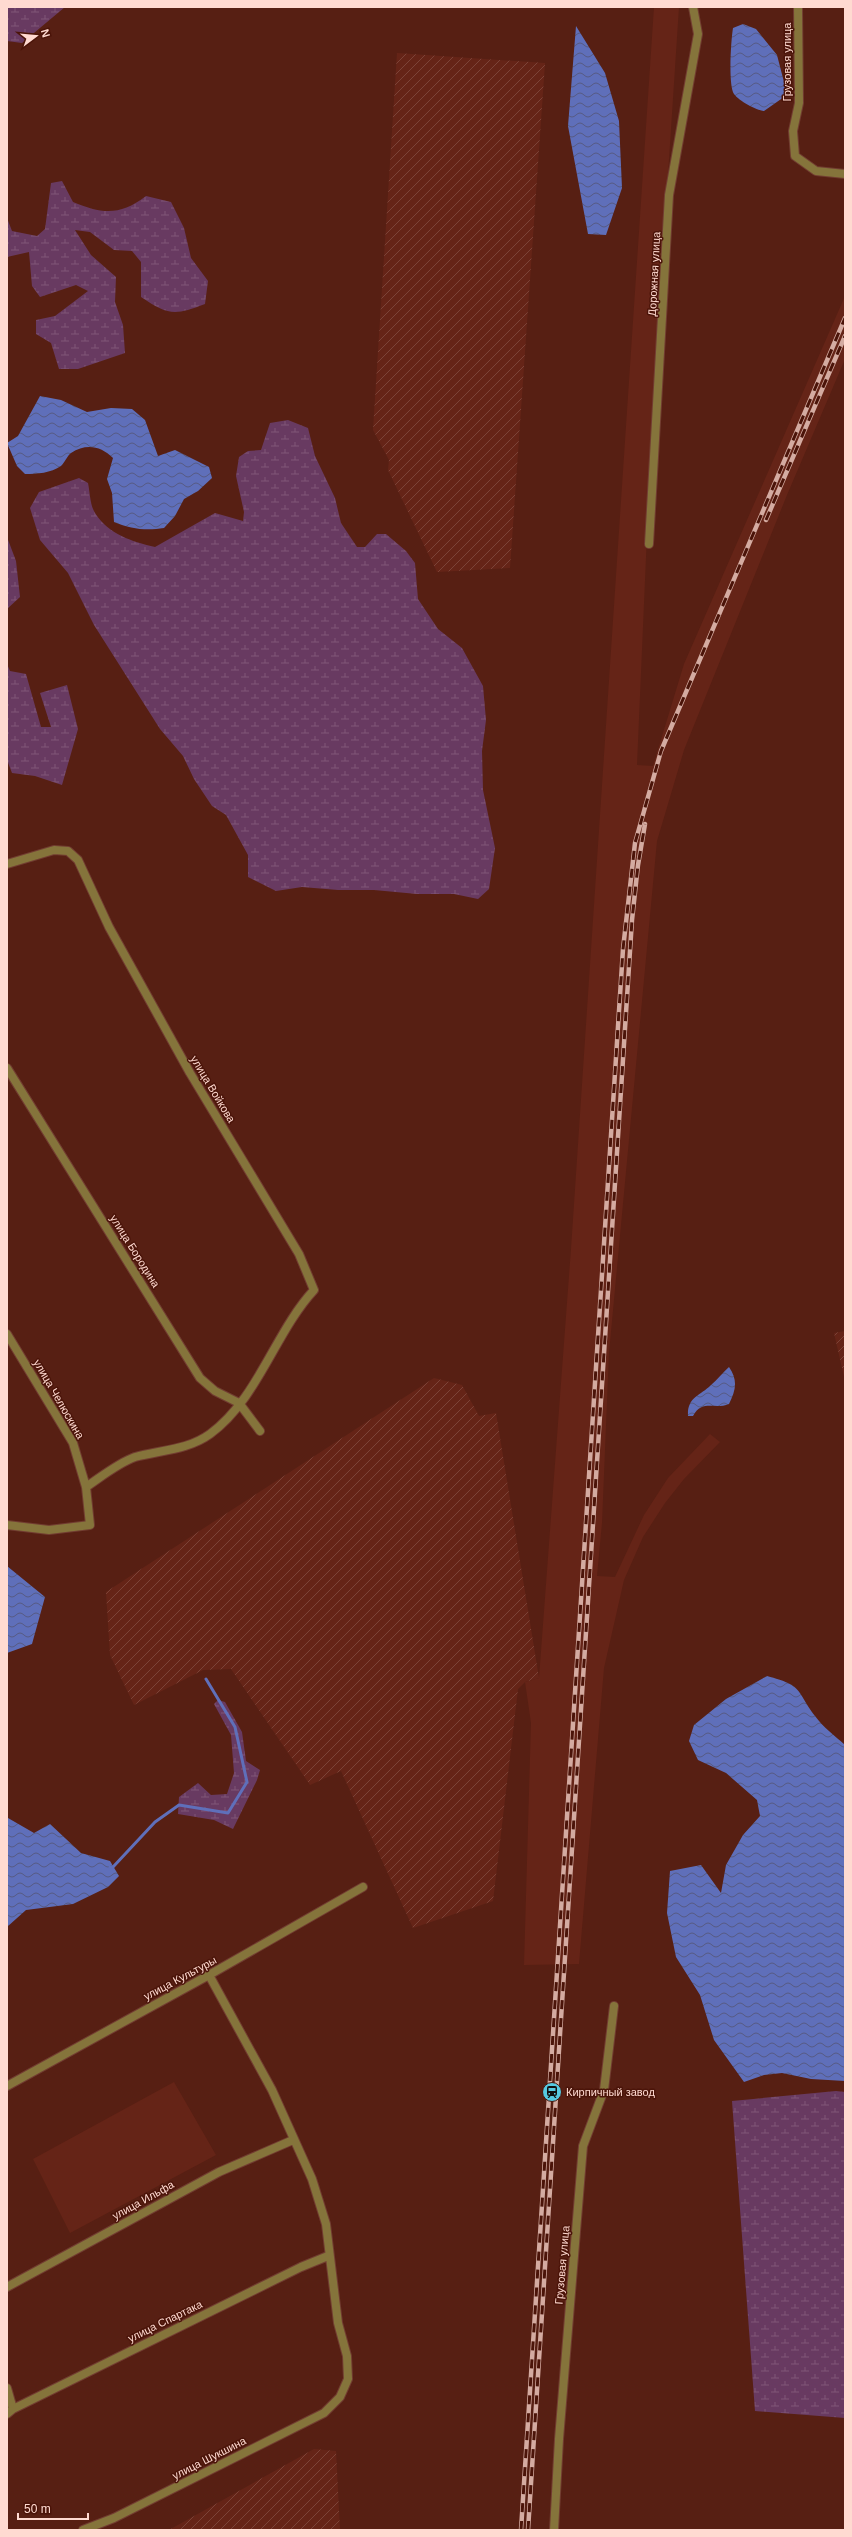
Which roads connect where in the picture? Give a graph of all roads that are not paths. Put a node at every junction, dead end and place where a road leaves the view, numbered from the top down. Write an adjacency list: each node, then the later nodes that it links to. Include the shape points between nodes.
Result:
1 (693, 7): 4 (street, Дорожная улица, via 698,34 669,195)
2 (798, 7): 3 (street, Грузовая улица, via 799,103 792,131 794,156 816,171)
3 (845, 174)
4 (649, 544)
5 (7, 864): 8 (street, улица Войкова, via 54,850 68,851 78,860 109,927 190,1073 299,1254 314,1290 290,1322 272,1357)
6 (7, 1068): 8 (street, улица Бородина, via 200,1378 215,1391)
7 (7, 1334): 10 (street, улица Челюскина, via 73,1443)
8 (239, 1403): 9 (street, улица Бородина); 10 (street, via 226,1421 198,1442 134,1458)
9 (260, 1431)
10 (86, 1487): 11 (street, улица Челюскина, via 90,1525 48,1530)
11 (7, 1525)
12 (363, 1887): 13 (street, улица Культуры)
13 (209, 1975): 15 (street, улица Культуры); 16 (street, улица Шукшина, via 272,2090)
14 (614, 2006): 22 (street, Грузовая улица, via 604,2090 583,2146)
15 (7, 2086)
16 (293, 2140): 17 (street, улица Шукшина, via 312,2179 326,2224); 18 (street, улица Ильфа, via 219,2172)
17 (328, 2256): 20 (street, улица Спартака, via 294,2270); 21 (street, улица Шукшина, via 338,2323 347,2356 348,2379 340,2396 324,2413 114,2518)
18 (7, 2287)
19 (7, 2388): 20 (street)
20 (10, 2412)
21 (84, 2530)
22 (554, 2530)

